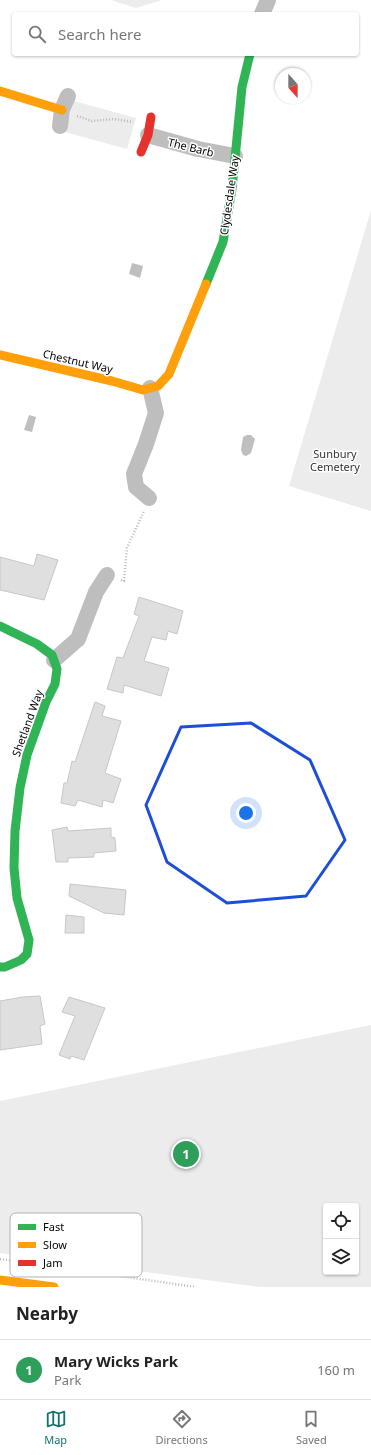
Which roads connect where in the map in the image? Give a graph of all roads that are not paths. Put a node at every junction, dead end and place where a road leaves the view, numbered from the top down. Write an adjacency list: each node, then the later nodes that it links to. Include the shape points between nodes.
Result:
1 (268, 0): 2 (street)
2 (263, 12)
3 (250, 56): 10 (street, Clydesdale Way, via 242,87)
4 (0, 92): 5 (street)
5 (65, 103): 7 (street)
6 (151, 117): 8 (street)
7 (60, 126)
8 (148, 135): 9 (street); 10 (street, The Barb)
9 (141, 152)
10 (235, 156): 12 (street, Clydesdale Way, via 223,242 169,374 158,386)
11 (0, 355): 12 (street, Chestnut Way, via 143,390)
12 (150, 388): 13 (street, via 156,413 134,474 136,487)
13 (149, 498)
14 (107, 575): 16 (street, via 96,592 78,639)
15 (0, 626): 16 (street, via 37,644 52,655)
16 (54, 660): 17 (street, Shetland Way, via 57,669 55,684 27,755 15,831 14,868 17,898 29,940 27,954 21,960)
17 (0, 967)
18 (0, 1280): 19 (street)
19 (54, 1287)

